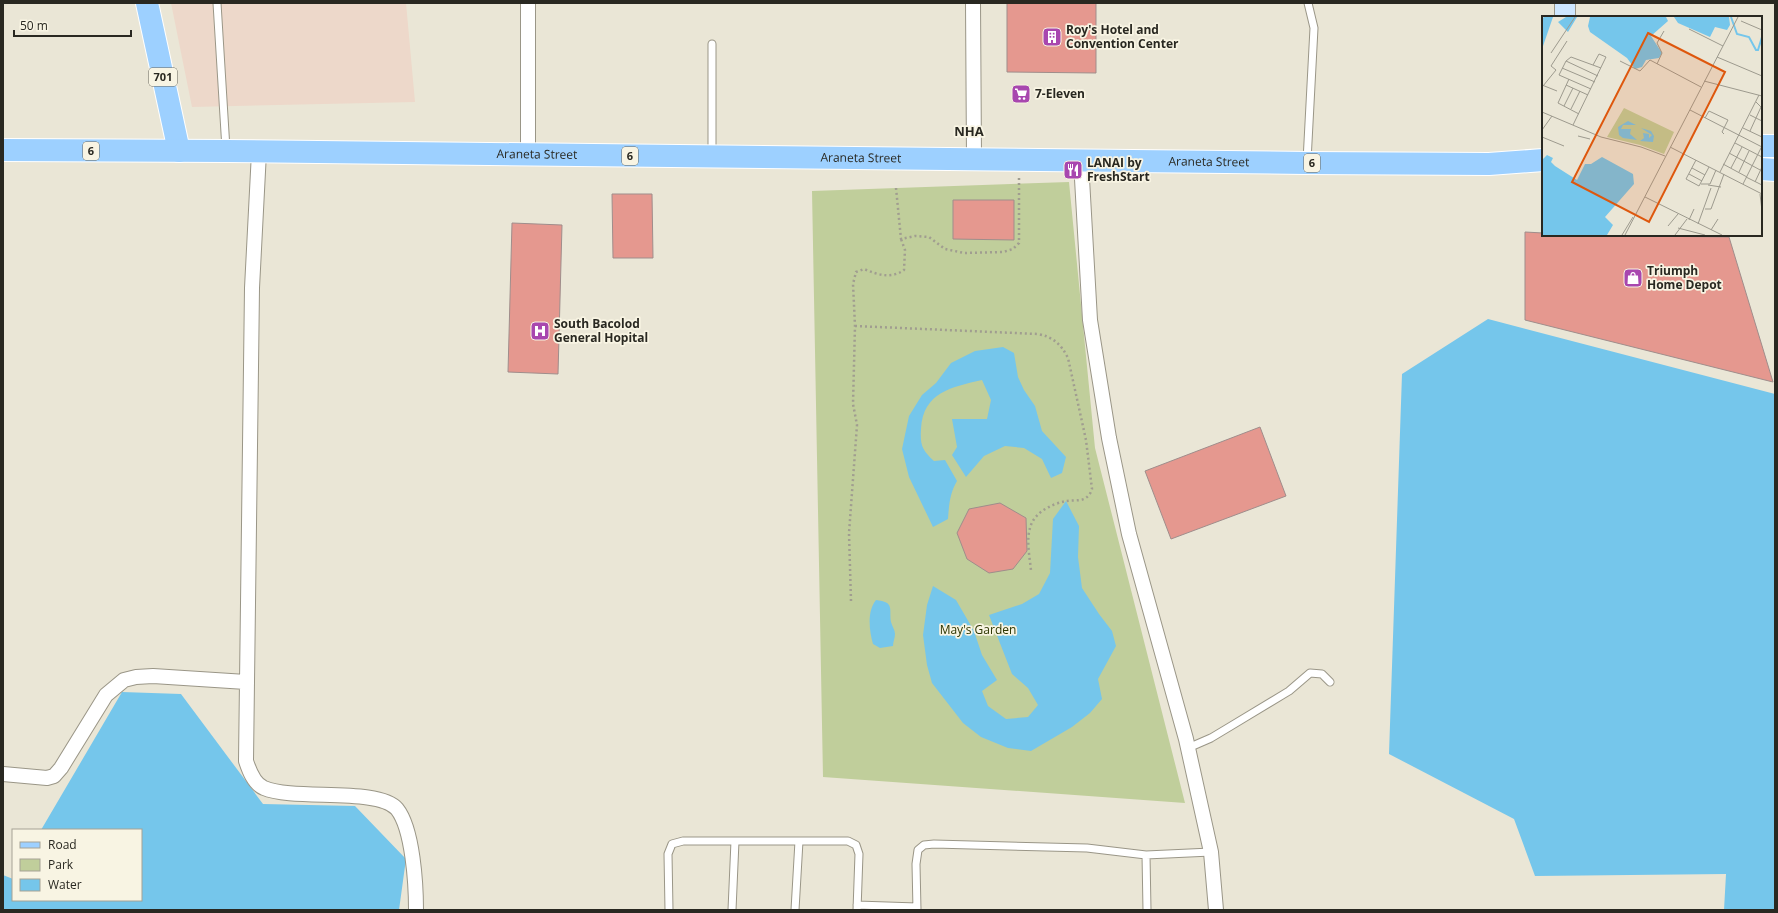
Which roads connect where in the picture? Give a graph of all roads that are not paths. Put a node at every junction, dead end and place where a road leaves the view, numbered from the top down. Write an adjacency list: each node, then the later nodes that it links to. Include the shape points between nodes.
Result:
1 (147, 3): 12 (main road, 701)
2 (217, 3): 13 (lane)
3 (528, 3): 15 (street)
4 (972, 3): 17 (street)
5 (1308, 3): 20 (lane, via 1314,28)
6 (1565, 3): 7 (street)
7 (1565, 16)
8 (712, 44): 16 (lane)
9 (1762, 146): 10 (main road)
10 (1775, 146)
11 (3, 150): 12 (main road, 6)
12 (180, 151): 13 (main road, Araneta Street / 6)
13 (227, 151): 14 (main road, Araneta Street / 6)
14 (259, 152): 15 (main road, Araneta Street / 6); 23 (street, via 252,288)
15 (528, 155): 16 (main road, Araneta Street / 6)
16 (712, 157): 17 (main road, Araneta Street / 6)
17 (974, 159): 18 (main road, Araneta Street / 6)
18 (1081, 160): 20 (main road, Araneta Street / 6); 25 (street, via 1090,320 1108,438 1129,534)
19 (1542, 160): 20 (main road, Araneta Street / 6, via 1489,164)
20 (1306, 163)
21 (1762, 169): 22 (main road)
22 (1775, 170)
23 (246, 682): 26 (street, via 153,676 124,680 106,695 54,776 47,778); 33 (street, via 246,761 256,782 263,788 292,794 368,798 387,803 397,809 404,822 411,850 416,880)
24 (1330, 682): 25 (lane, via 1322,674 1310,673 1289,691 1211,738)
25 (1188, 748): 29 (street)
26 (3, 774)
27 (735, 841): 28 (lane); 34 (lane, via 683,841 672,844 668,854); 35 (lane)
28 (799, 841): 31 (lane, via 848,841 856,845 859,854); 36 (lane)
29 (1211, 852): 30 (lane); 38 (street)
30 (1146, 855): 32 (lane, via 1087,848 934,844 924,846 918,850 916,864); 37 (lane)
31 (857, 907): 32 (lane)
32 (917, 909)
33 (416, 910)
34 (669, 910)
35 (732, 910)
36 (795, 910)
37 (1147, 910)
38 (1216, 910)

